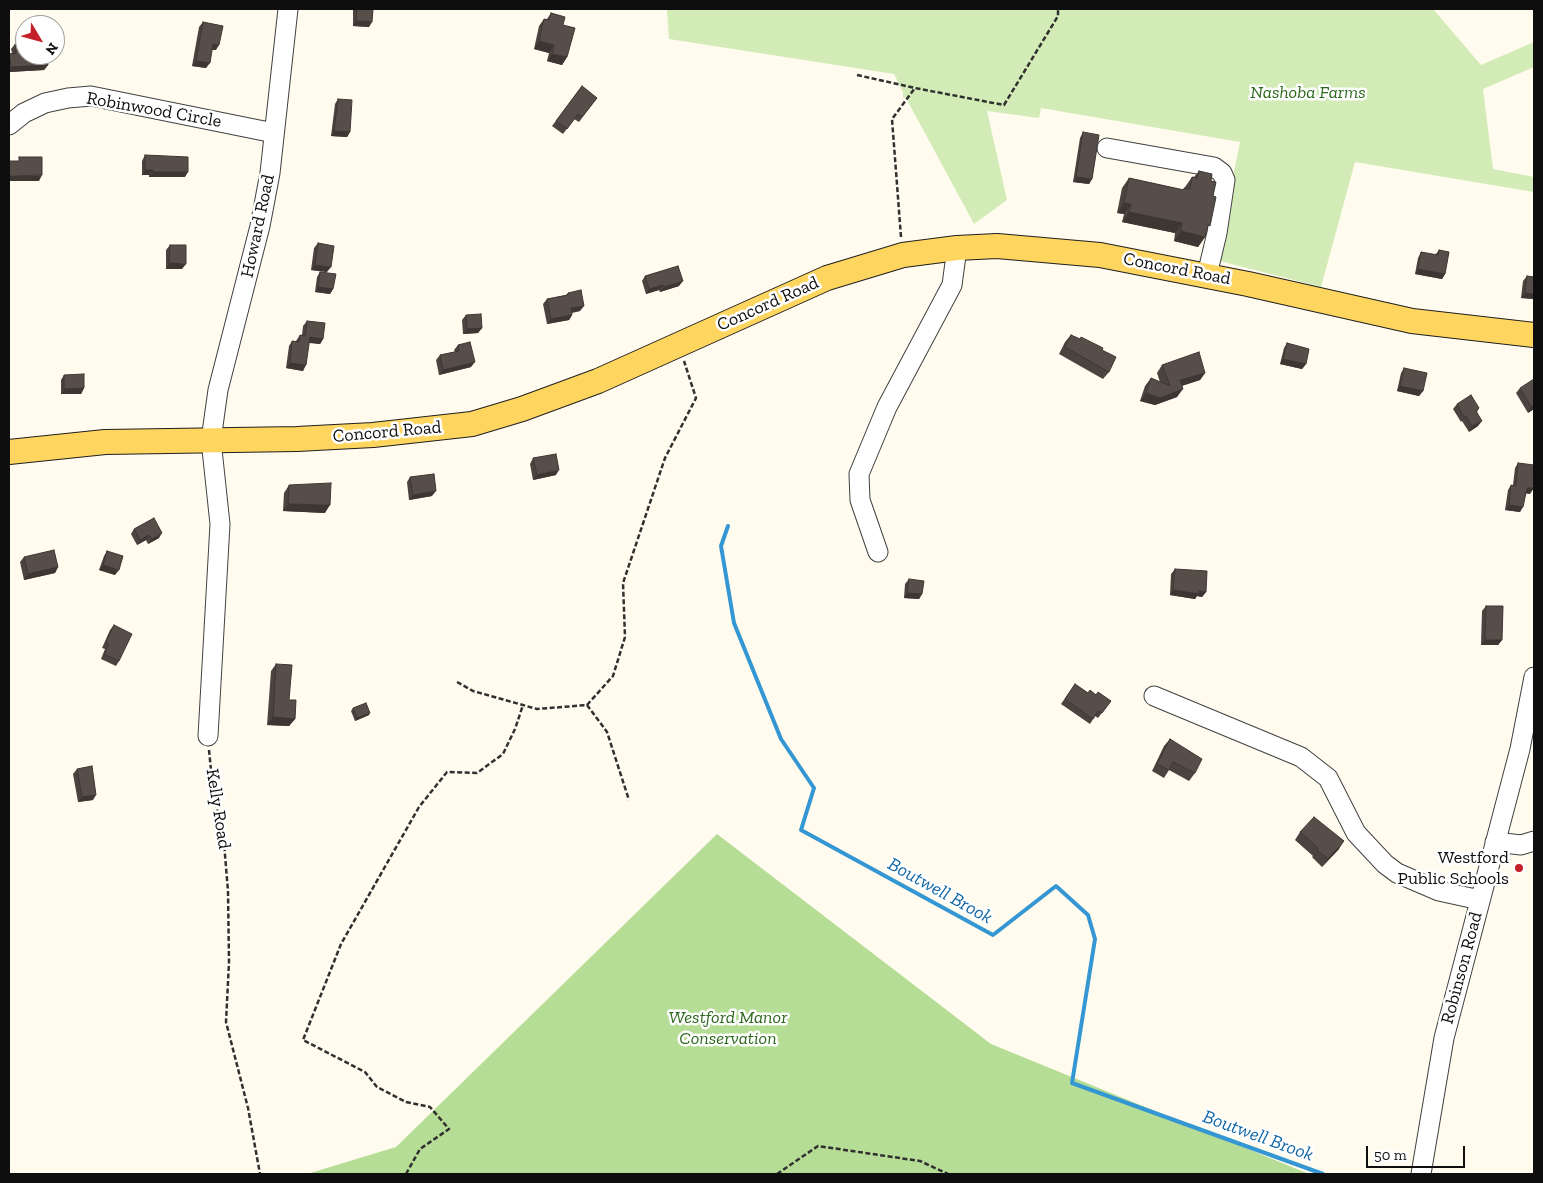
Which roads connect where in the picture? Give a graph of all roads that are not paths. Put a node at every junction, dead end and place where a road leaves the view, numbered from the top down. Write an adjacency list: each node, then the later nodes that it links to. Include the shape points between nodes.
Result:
1 (288, 9): 3 (street, Howard Road)
2 (9, 125): 3 (street, Robinwood Circle, via 45,103 90,96)
3 (274, 132): 8 (street, Howard Road, via 260,226 218,390)
4 (1107, 148): 6 (street, via 1214,167 1222,173 1225,180)
5 (957, 248): 6 (main road, Concord Road, via 997,246 1100,254); 8 (main road, Concord Road, via 903,255 827,278 598,381 472,424 373,435); 10 (street, via 952,285 887,407 859,474 860,500)
6 (1207, 275): 7 (main road, Concord Road, via 1412,321)
7 (1534, 335)
8 (211, 440): 9 (main road, Concord Road, via 105,442); 13 (street, via 220,524)
9 (9, 452)
10 (878, 552)
11 (1534, 682): 15 (street, Robinson Road)
12 (1154, 696): 16 (street, via 1301,757 1328,778 1356,834 1385,864 1439,892)
13 (208, 736)
14 (1534, 841): 15 (street, via 1521,845)
15 (1496, 842): 16 (street, Robinson Road)
16 (1480, 900): 17 (street, Robinson Road, via 1444,1038)
17 (1421, 1174)

